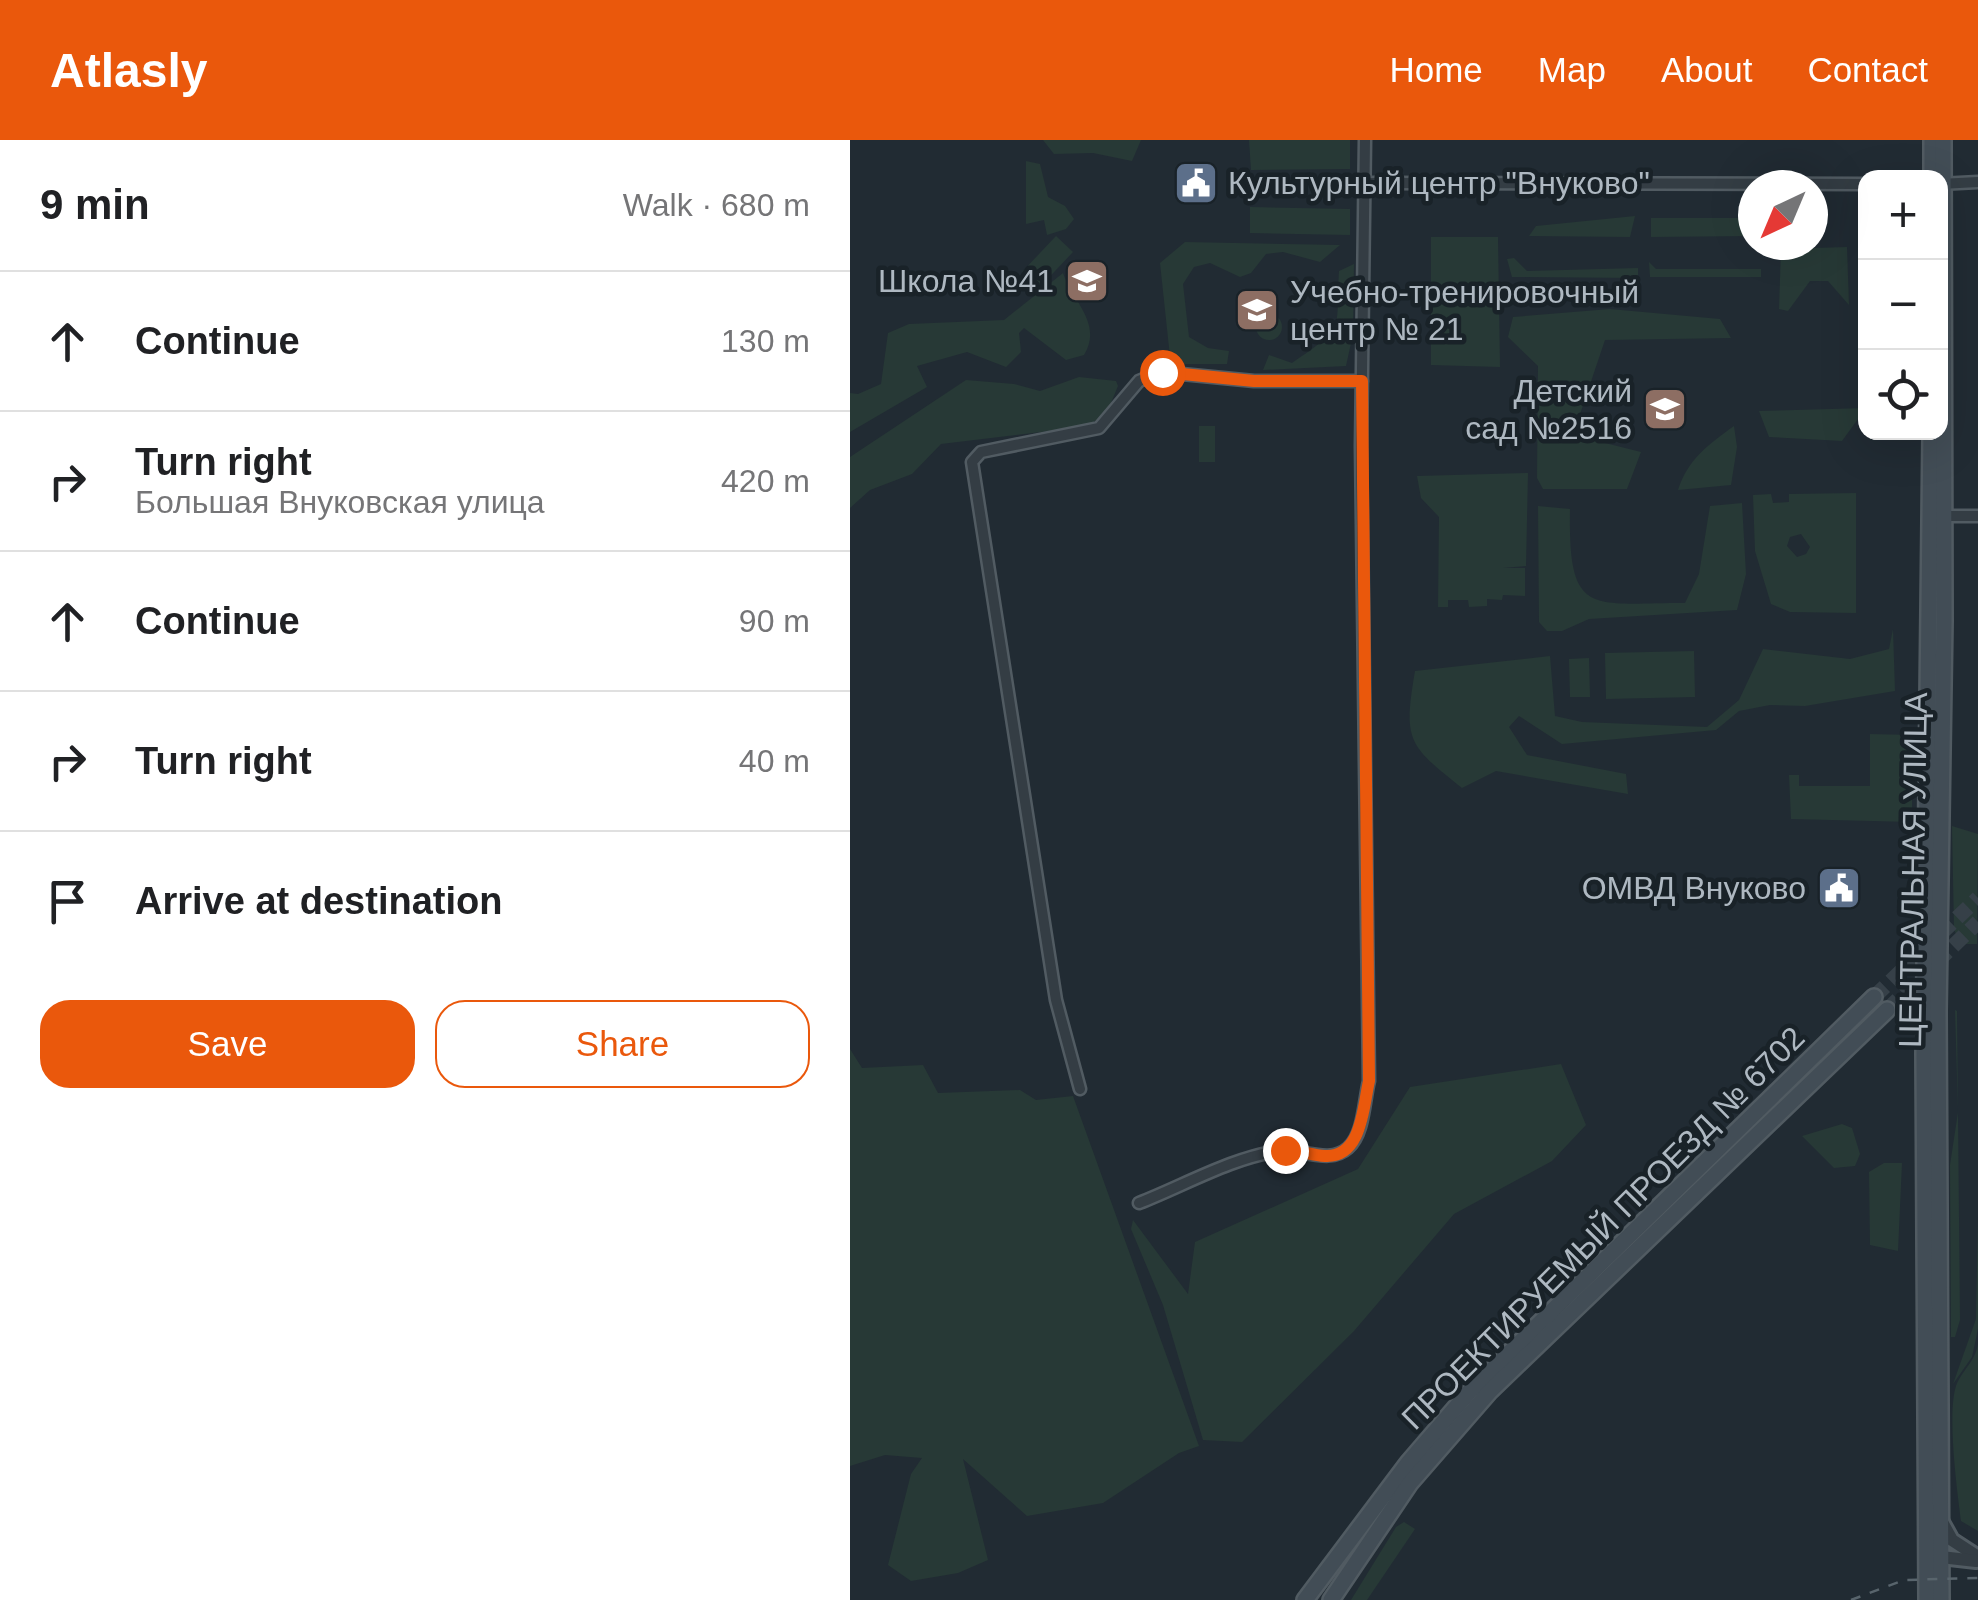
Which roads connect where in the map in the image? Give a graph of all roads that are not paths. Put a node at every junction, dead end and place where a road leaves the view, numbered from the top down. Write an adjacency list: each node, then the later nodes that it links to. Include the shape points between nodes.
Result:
1 (1365, 140): 8 (street)
2 (1932, 140): 4 (main road, ЦЕНТРАЛЬНАЯ УЛИЦА)
3 (1943, 140): 5 (main road, ЦЕНТРАЛЬНАЯ УЛИЦА)
4 (1937, 170)
5 (1940, 170)
6 (1948, 182): 7 (street)
7 (1978, 182)
8 (1364, 183): 9 (street); 11 (street)
9 (1858, 184)
10 (1939, 260): 13 (main road, ЦЕНТРАЛЬНАЯ УЛИЦА)
11 (1362, 381): 17 (street, via 1162,372 1139,381 1098,428 981,452 972,462 1052,981); 18 (street, via 1369,1081 1357,1134 1348,1148 1326,1156 1268,1153)
12 (1932, 440): 13 (main road, ЦЕНТРАЛЬНАЯ УЛИЦА)
13 (1938, 516): 14 (street); 19 (main road, ЦЕНТРАЛЬНАЯ УЛИЦА); 20 (main road, ЦЕНТРАЛЬНАЯ УЛИЦА, via 1924,1040)
14 (1978, 516)
15 (1874, 997): 22 (main road, ПРОЕКТИРУЕМЫЙ ПРОЕЗД № 6702, via 1470,1391)
16 (1887, 1010): 23 (main road, ПРОЕКТИРУЕМЫЙ ПРОЕЗД № 6702, via 1490,1391 1410,1483)
17 (1080, 1089)
18 (1139, 1203)
19 (1940, 1517): 20 (main road, ЦЕНТРАЛЬНАЯ УЛИЦА); 21 (street, via 1952,1540)
20 (1934, 1554): 21 (street); 24 (main road, ЦЕНТРАЛЬНАЯ УЛИЦА); 25 (main road, ЦЕНТРАЛЬНАЯ УЛИЦА)
21 (1978, 1559)
22 (1305, 1600)
23 (1331, 1600)
24 (1927, 1600)
25 (1940, 1600)

